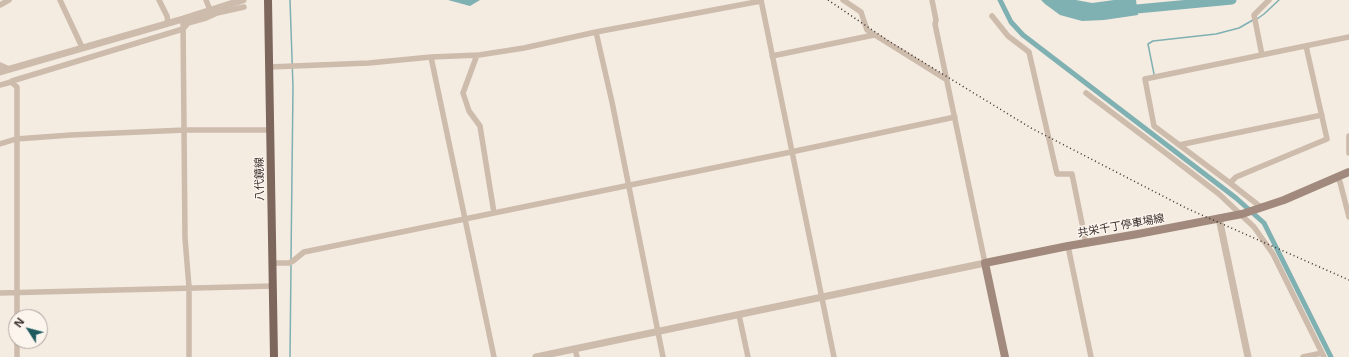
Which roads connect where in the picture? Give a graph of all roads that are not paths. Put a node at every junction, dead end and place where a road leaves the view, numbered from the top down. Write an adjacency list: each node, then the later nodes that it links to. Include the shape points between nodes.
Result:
1 (9, 0): 11 (street)
2 (60, 0): 21 (street)
3 (159, 0): 15 (street)
4 (206, 0): 12 (street)
5 (268, 0): 27 (main road, 八代鏡線)
6 (761, 0): 17 (street); 24 (street)
7 (843, 0): 18 (street, via 861,12 867,30)
8 (932, 0): 30 (street)
9 (1269, 0): 23 (street, via 1254,15)
10 (244, 3): 12 (street)
11 (0, 5)
12 (207, 13): 14 (street); 16 (street, via 188,23)
13 (992, 16): 54 (street, via 1008,36 1029,52 1056,174 1072,174)
14 (183, 19): 15 (street); 16 (street)
15 (168, 23): 21 (street)
16 (183, 29): 31 (street); 36 (street)
17 (596, 32): 22 (street, via 524,48); 47 (street)
18 (874, 35): 24 (street); 30 (street)
19 (1349, 37): 20 (street)
20 (1306, 46): 23 (street); 34 (street)
21 (82, 47): 28 (street)
22 (477, 55): 25 (street); 49 (street, via 463,92 469,111 480,126)
23 (1262, 55): 41 (street, via 1145,79 1154,126)
24 (772, 56): 42 (street)
25 (431, 57): 27 (street, via 369,63); 53 (street)
26 (0, 65): 28 (street)
27 (269, 67): 37 (main road, 八代鏡線)
28 (9, 69): 29 (street)
29 (0, 72)
30 (947, 80): 35 (street)
31 (12, 81)
32 (0, 85): 39 (street, via 11,82 17,87)
33 (1086, 93): 50 (street, via 1180,163)
34 (1322, 115): 41 (street); 46 (street, via 1327,139 1236,176)
35 (955, 116): 42 (street); 57 (street)
36 (185, 130): 37 (street); 39 (street); 59 (street, via 184,238)
37 (270, 130): 56 (main road, 八代鏡線)
38 (1349, 136): 43 (street)
39 (16, 139): 40 (street); 61 (street)
40 (0, 144)
41 (1179, 145): 46 (street)
42 (791, 152): 47 (street); 62 (street)
43 (1349, 153)
44 (1349, 172): 45 (main road, 共栄千丁停車場線)
45 (1337, 177): 48 (main road, 共栄千丁停車場線); 51 (street)
46 (1230, 183): 48 (street)
47 (628, 186): 49 (street); 65 (street)
48 (1259, 209): 50 (main road, 共栄千丁停車場線)
49 (494, 213): 53 (street)
50 (1242, 214): 52 (main road, 共栄千丁停車場線); 67 (street, via 1273,254)
51 (1349, 217)
52 (1219, 218): 54 (main road, 共栄千丁停車場線); 78 (street)
53 (465, 219): 56 (street, via 304,252 291,262); 70 (street)
54 (1086, 243): 55 (main road, 共栄千丁停車場線)
55 (1068, 246): 57 (main road, 共栄千丁停車場線); 77 (street)
56 (273, 263): 58 (main road, 八代鏡線)
57 (985, 263): 62 (street); 76 (main road)
58 (273, 286): 59 (street); 69 (main road, 八代鏡線)
59 (189, 287): 61 (street); 68 (street)
60 (0, 293): 61 (street)
61 (17, 293): 63 (street)
62 (822, 297): 64 (street); 75 (street)
63 (17, 309)
64 (739, 315): 65 (street); 74 (street)
65 (658, 332): 66 (street); 73 (street)
66 (575, 349): 71 (street); 72 (street)
67 (1323, 355): 79 (street)
68 (189, 357)
69 (274, 357)
70 (494, 357)
71 (536, 357)
72 (577, 357)
73 (663, 357)
74 (748, 357)
75 (834, 357)
76 (1005, 357)
77 (1091, 357)
78 (1248, 357)
79 (1303, 357)

